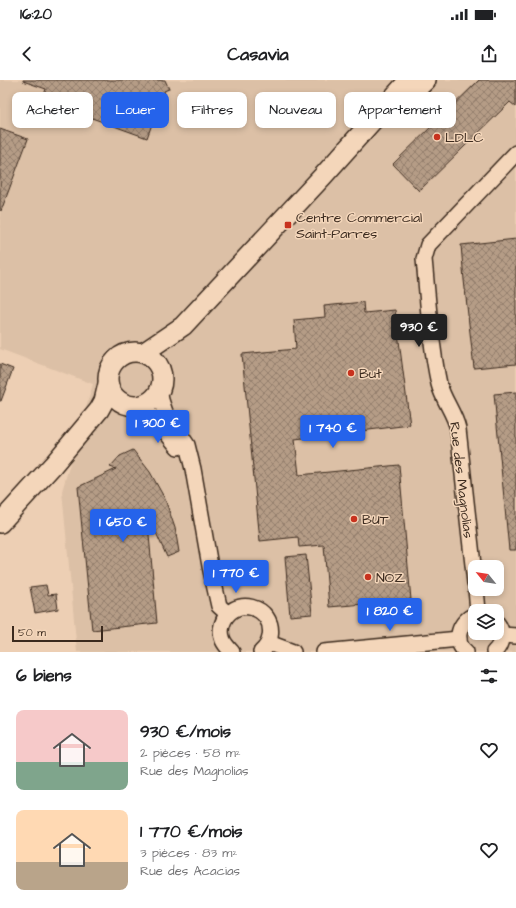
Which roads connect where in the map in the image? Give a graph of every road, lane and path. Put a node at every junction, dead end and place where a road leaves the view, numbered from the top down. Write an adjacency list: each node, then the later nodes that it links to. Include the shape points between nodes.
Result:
1 (409, 80): 4 (main road)
2 (426, 80): 4 (main road)
3 (516, 153): 14 (street, Rue des Magnolias, via 428,245 424,259 438,377 442,393 458,428)
4 (323, 176): 5 (main road)
5 (183, 326): 6 (main road); 7 (main road)
6 (143, 354): 7 (main road, via 153,359); 8 (main road, via 132,352 121,355 108,373)
7 (159, 368): 9 (main road)
8 (108, 384): 10 (main road, via 112,394); 11 (main road, via 99,410)
9 (159, 390): 10 (main road, via 152,399 142,405); 12 (street, via 165,412 188,445)
10 (129, 405): 11 (main road, via 119,408 95,426); 12 (street, via 146,411 156,420)
11 (53, 465): 13 (main road)
12 (194, 470): 15 (street, via 219,606)
13 (0, 523)
14 (472, 560)
15 (228, 614): 19 (street, via 244,606 252,607 264,614 272,630); 20 (street, via 221,630 222,640)
16 (468, 619): 18 (street, via 459,630)
17 (505, 632): 23 (street)
18 (462, 646): 22 (street)
19 (265, 648): 21 (street)
20 (232, 652)
21 (293, 652)
22 (324, 652)
23 (494, 652)

